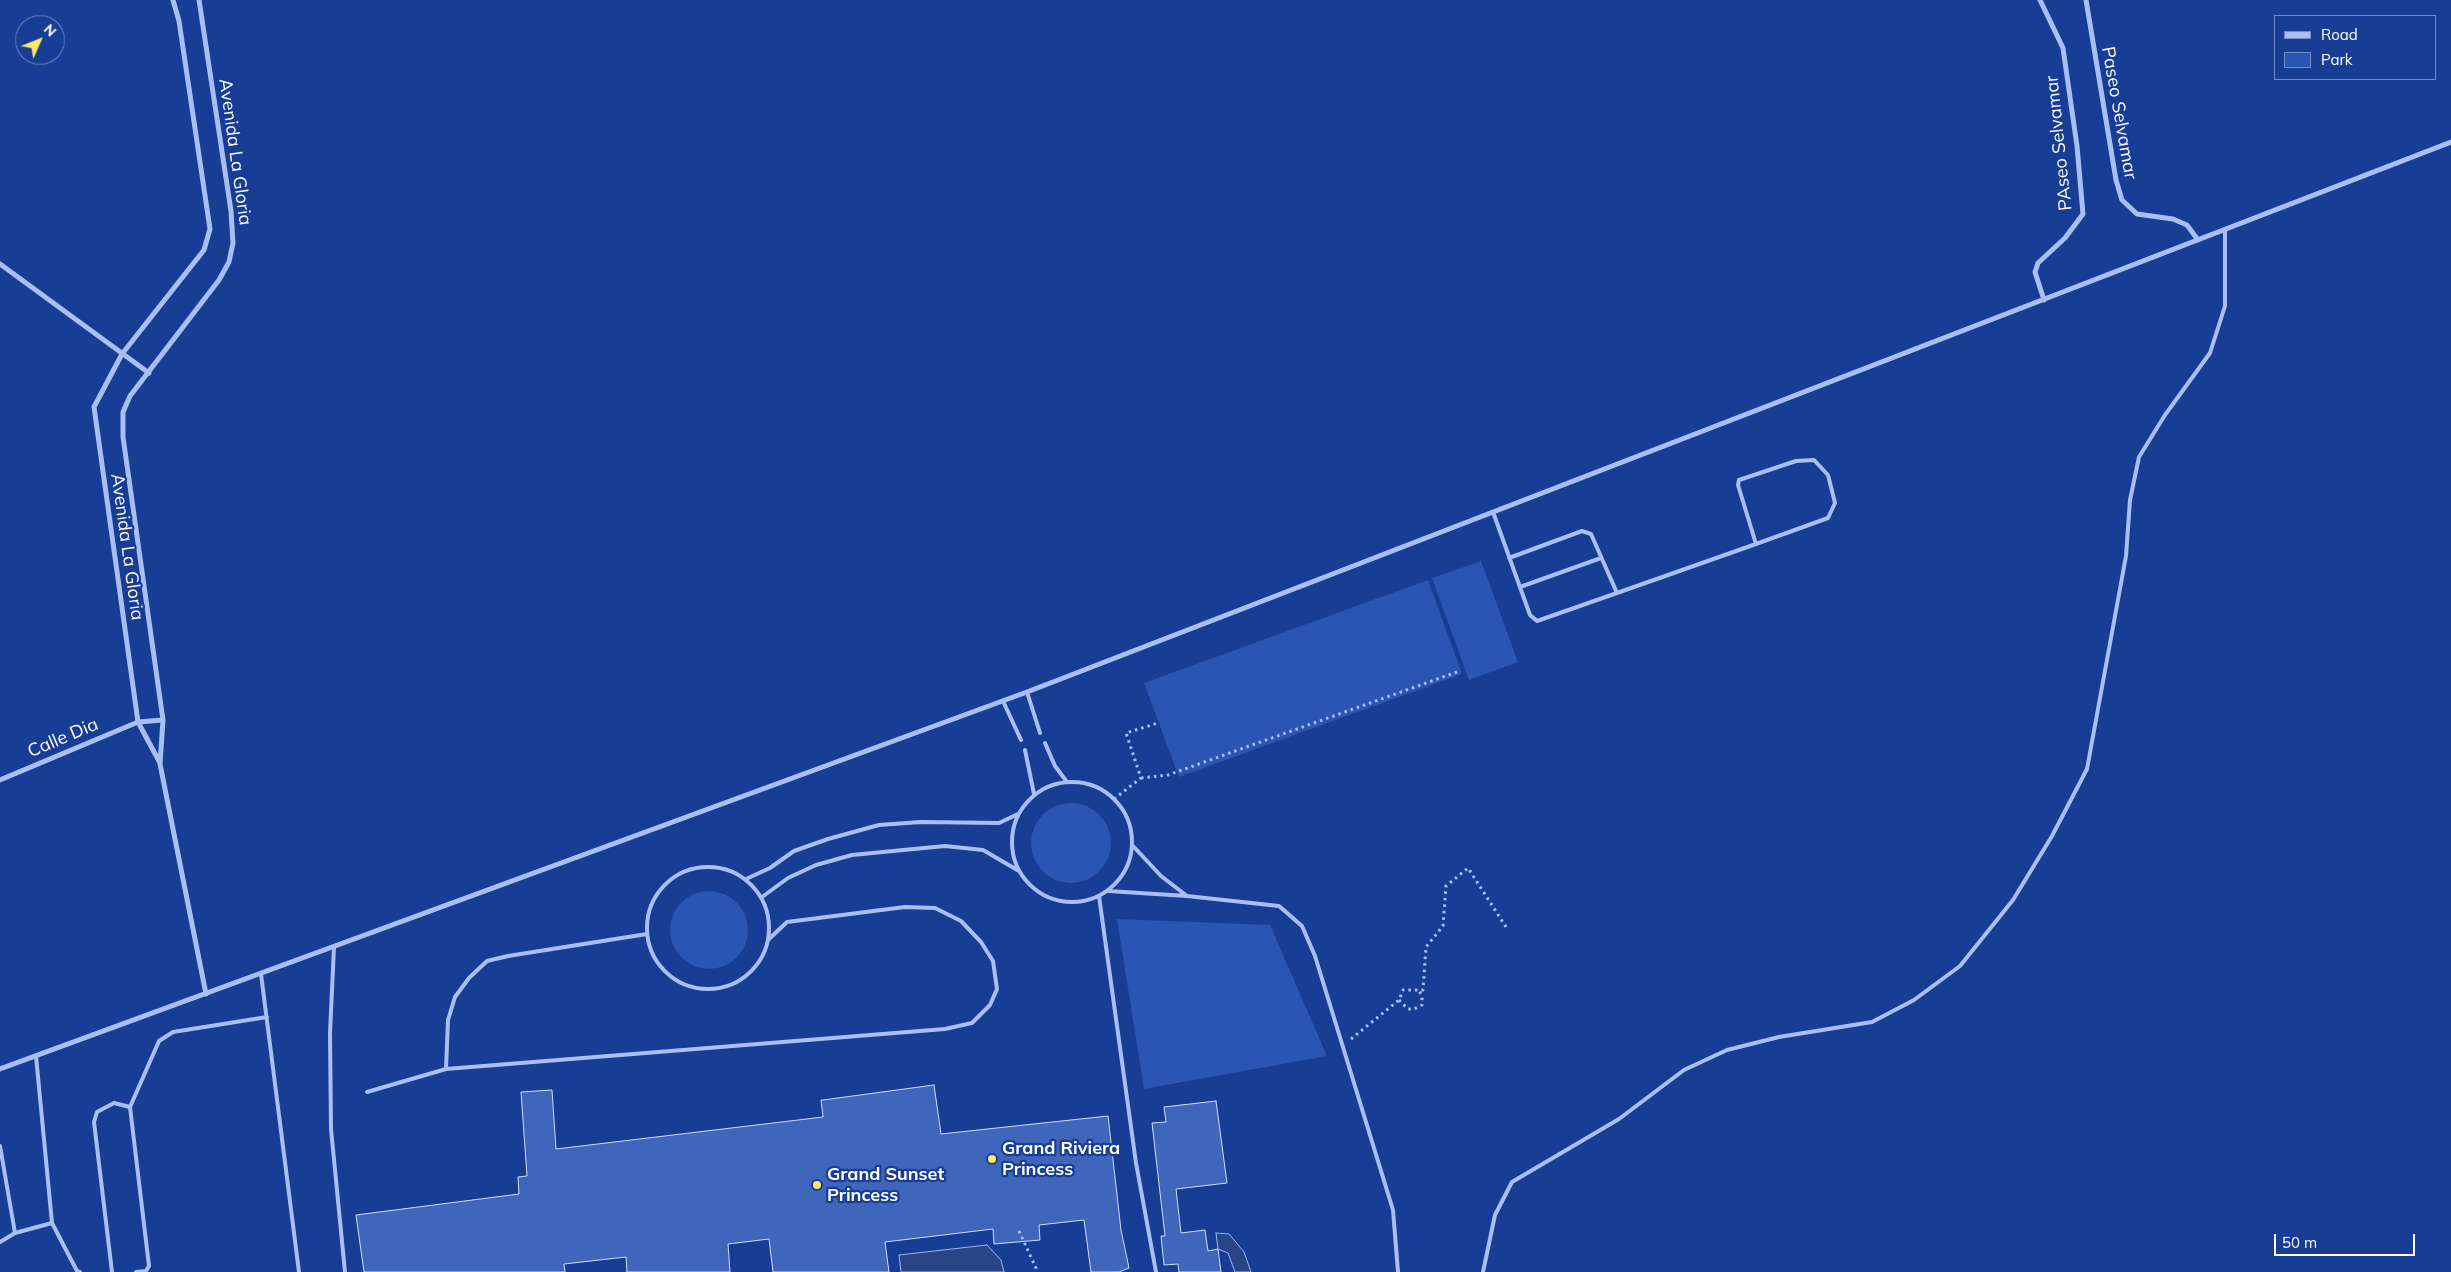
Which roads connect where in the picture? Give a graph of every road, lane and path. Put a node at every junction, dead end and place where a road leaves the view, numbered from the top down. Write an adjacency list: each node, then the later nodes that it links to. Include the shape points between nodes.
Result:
1 (172, 0): 10 (street, Avenida La Gloria, via 179,21 210,230 204,250 195,264)
2 (199, 0): 11 (street, Avenida La Gloria, via 232,212 233,244 229,262 219,280)
3 (2040, 0): 9 (street, PAseo Selvamar, via 2063,48 2083,214 2065,238 2038,263 2035,272)
4 (2086, 0): 7 (street, Paseo Selvamar, via 2122,200 2137,214 2172,219 2187,225)
5 (2451, 142): 6 (street)
6 (2225, 230): 7 (street); 70 (lane, via 2225,306 2210,353 2139,457 2130,500 2126,556 2087,768 2052,836 2013,900 1960,966 1914,1000 1872,1022 1779,1036 1718,1054 1684,1070 1619,1119 1512,1182 1495,1215)
7 (2198, 240): 9 (street)
8 (0, 264): 10 (street)
9 (2044, 300): 12 (street)
10 (122, 354): 11 (street); 22 (street, Avenida La Gloria, via 94,407)
11 (149, 373): 21 (street, Avenida La Gloria, via 130,396 123,412 123,437)
12 (1493, 512): 14 (lane); 19 (street)
13 (1756, 544): 13 (lane, via 1828,518 1835,503 1828,475 1814,460 1796,461 1739,480); 17 (lane)
14 (1509, 558): 15 (lane, via 1582,532 1591,534); 16 (lane)
15 (1601, 558): 16 (lane); 17 (lane)
16 (1520, 587): 17 (lane, via 1530,615 1537,621)
17 (1616, 593)
18 (1456, 672): 29 (path, via 1168,775)
19 (1027, 692): 20 (street); 24 (lane)
20 (1004, 701): 25 (lane); 45 (street)
21 (163, 720): 22 (street); 28 (street, Avenida La Gloria)
22 (138, 722): 28 (street, Avenida La Gloria); 30 (street, Calle Dia)
23 (1158, 722): 29 (path, via 1126,733)
24 (1040, 733)
25 (1021, 740)
26 (1045, 743): 31 (lane, via 1055,766)
27 (1025, 750): 32 (lane)
28 (160, 764): 48 (street, Avenida La Gloria)
29 (1141, 778): 33 (path)
30 (0, 780)
31 (1067, 782): 32 (lane, via 1059,782); 33 (lane, via 1084,782 1106,791)
32 (1034, 794): 34 (lane)
33 (1114, 799): 35 (lane, via 1128,818)
34 (1018, 814): 36 (lane, via 1012,834 1012,851); 37 (lane, via 999,823 879,825 794,851 770,868)
35 (1133, 846): 38 (lane, via 1124,873); 40 (lane, via 1161,876)
36 (1019, 871): 39 (lane, via 1042,895 1063,902 1088,901); 41 (lane, via 983,850 945,846 852,855 816,865 788,878)
37 (746, 879): 41 (lane); 43 (lane, via 727,869 705,866 684,870 661,887 650,906)
38 (1108, 891): 39 (lane); 40 (lane)
39 (1099, 896): 68 (lane, via 1136,1163)
40 (1187, 896): 51 (lane, via 1279,906 1302,926 1315,956)
41 (762, 897): 44 (lane, via 769,918)
42 (1506, 927): 47 (path, via 1468,868 1446,886 1443,926 1426,947 1423,990)
43 (647, 934): 44 (lane, via 650,948 673,979 704,990 725,988 745,978 760,963); 54 (lane, via 487,961 469,978 456,997 448,1020)
44 (769, 939): 54 (lane, via 786,922 905,907 934,908 961,921 982,942 992,961 996,989 990,1005 972,1023 945,1029)
45 (334, 947): 46 (street); 66 (lane, via 330,1033 331,1129)
46 (261, 974): 48 (street); 50 (lane)
47 (1419, 990): 49 (path, via 1403,990); 49 (path, via 1422,1005 1414,1009 1408,1010)
48 (206, 994): 52 (street)
49 (1399, 1000): 51 (path)
50 (267, 1017): 56 (lane, via 173,1032 159,1041); 65 (lane)
51 (1342, 1045): 69 (lane, via 1394,1210)
52 (36, 1056): 53 (street); 58 (lane)
53 (0, 1069)
54 (446, 1069): 55 (lane)
55 (367, 1092)
56 (130, 1107): 63 (lane, via 114,1103 97,1112 94,1122); 64 (lane, via 149,1266 146,1271)
57 (0, 1146): 60 (lane)
58 (52, 1223): 60 (lane); 62 (lane)
59 (1019, 1231): 67 (path)
60 (16, 1233): 61 (lane)
61 (0, 1242)
62 (80, 1272)
63 (112, 1272)
64 (136, 1272)
65 (299, 1272)
66 (345, 1272)
67 (1035, 1272)
68 (1156, 1272)
69 (1398, 1272)
70 (1484, 1272)

